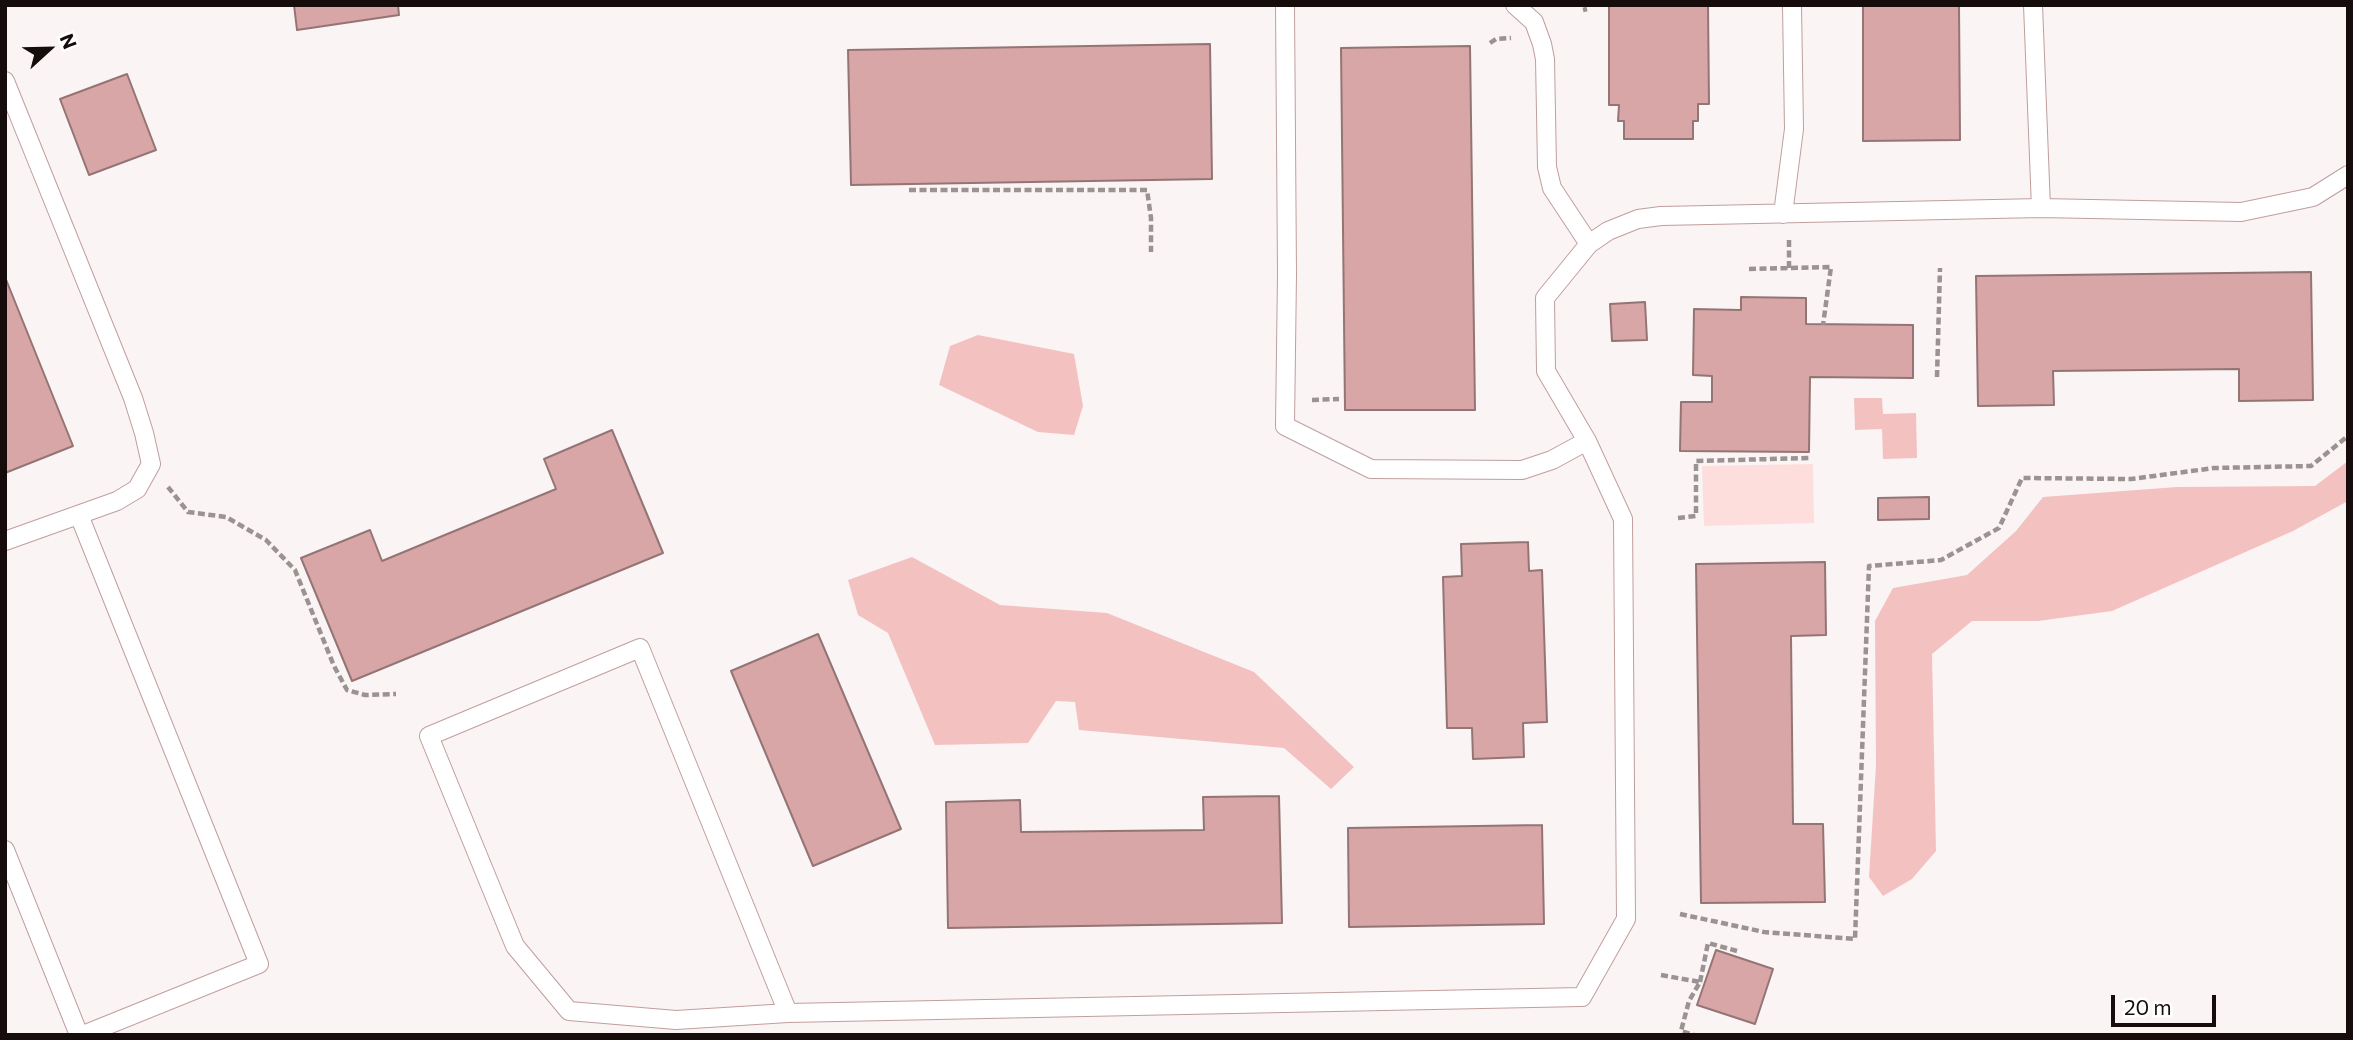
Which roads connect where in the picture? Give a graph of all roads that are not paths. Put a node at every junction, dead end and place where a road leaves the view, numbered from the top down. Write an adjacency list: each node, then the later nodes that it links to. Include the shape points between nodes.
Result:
1 (1285, 5): 10 (lane, via 1285,426 1371,469 1522,470)
2 (1515, 5): 9 (lane, via 1534,22 1542,44 1547,167 1552,188)
3 (1792, 5): 8 (lane, via 1794,129)
4 (2033, 5): 7 (lane)
5 (5, 80): 11 (lane, via 133,398 151,464 137,489)
6 (2348, 175): 7 (lane, via 2312,197 2241,212)
7 (2041, 208): 8 (lane)
8 (1783, 214): 9 (lane, via 1638,219)
9 (1589, 244): 10 (lane, via 1545,299 1546,371)
10 (1587, 441): 15 (lane, via 1623,519 1626,919 1582,997)
11 (79, 515): 12 (lane); 16 (lane, via 259,964)
12 (5, 541)
13 (5, 850): 14 (lane)
14 (9, 871): 16 (lane)
15 (788, 1013): 15 (lane, via 676,1020 569,1011 515,946 429,736 640,648)
16 (81, 1035)

